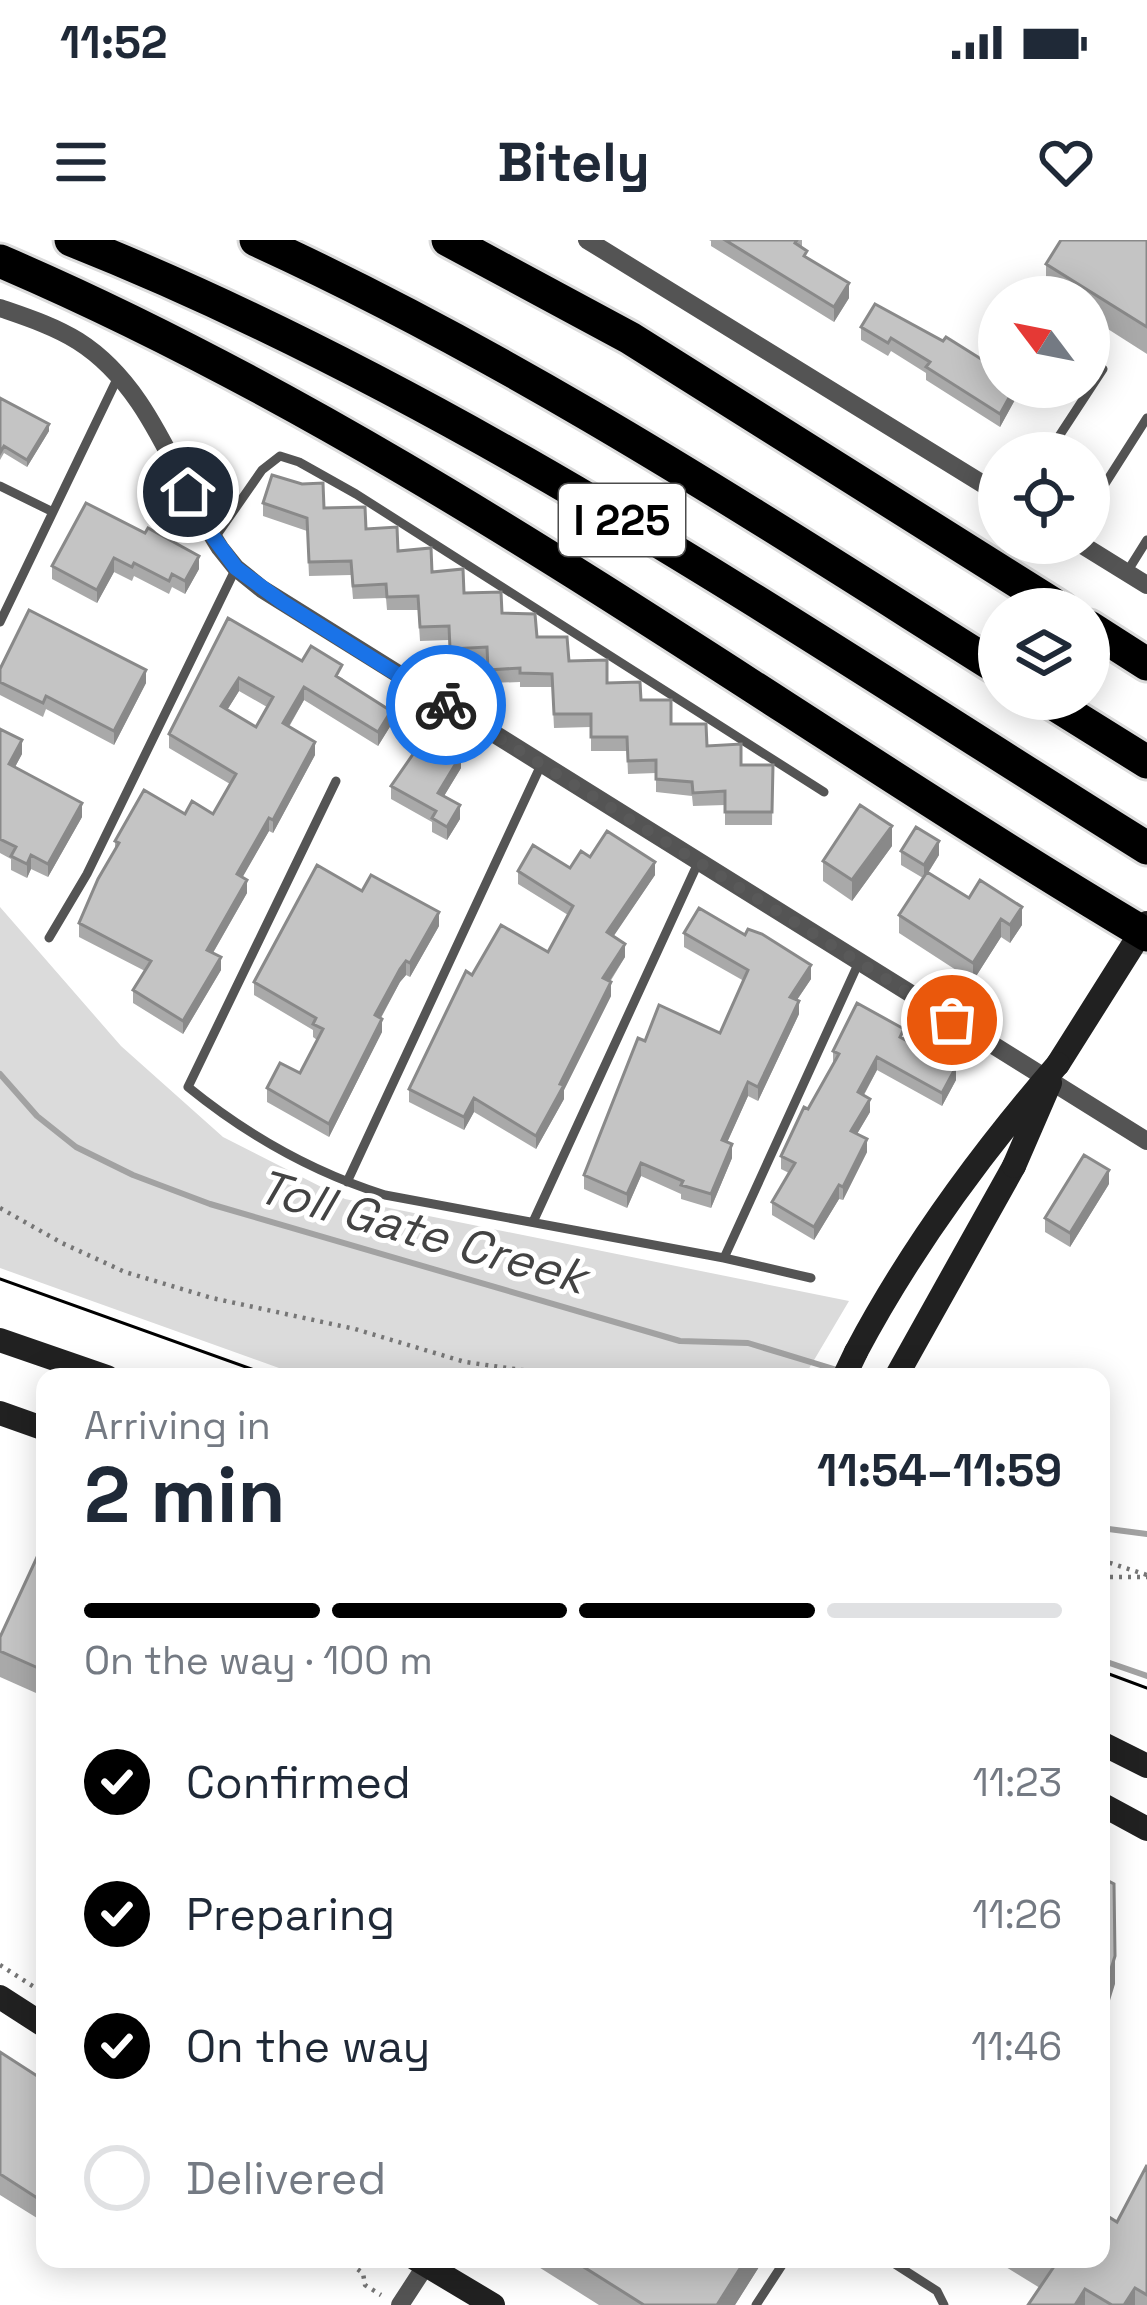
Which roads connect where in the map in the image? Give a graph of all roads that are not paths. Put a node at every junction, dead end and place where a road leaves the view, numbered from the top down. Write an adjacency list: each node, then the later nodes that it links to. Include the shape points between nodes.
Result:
1 (71, 240): 29 (highway, I 225, via 268,325 424,405 713,575)
2 (256, 240): 22 (highway, I 225, via 549,392)
3 (448, 240): 19 (highway, via 630,338)
4 (587, 240): 10 (street)
5 (0, 261): 31 (highway, via 174,341 368,448)
6 (0, 308): 7 (street, via 74,339)
7 (118, 377): 12 (lane); 13 (street)
8 (1147, 418): 9 (lane)
9 (1110, 476)
10 (978, 481)
11 (0, 487): 12 (lane)
12 (53, 512): 20 (lane)
13 (214, 538): 16 (street); 28 (lane, via 266,465 294,459)
14 (1147, 540): 17 (lane)
15 (1110, 562): 17 (street)
16 (236, 568): 26 (street); 32 (lane)
17 (1126, 572): 18 (street)
18 (1147, 585)
19 (1028, 588)
20 (0, 622)
21 (1110, 640): 23 (highway)
22 (978, 656)
23 (1147, 664)
24 (1080, 720): 25 (highway)
25 (1147, 762)
26 (541, 764): 30 (street); 36 (lane)
27 (336, 781): 36 (lane, via 188,1087 254,1136)
28 (824, 792)
29 (1147, 848)
30 (698, 862): 33 (street); 37 (lane)
31 (1145, 930): 34 (main road)
32 (50, 938)
33 (859, 962): 35 (street); 38 (lane)
34 (1058, 1064): 42 (main road, bridge, via 979,1159); 43 (main road, bridge, via 1014,1166)
35 (1147, 1142)
36 (347, 1182): 37 (lane)
37 (533, 1222): 38 (lane)
38 (724, 1258): 39 (lane)
39 (811, 1278)
40 (0, 1340): 41 (main road)
41 (81, 1368)
42 (849, 1368)
43 (901, 1368)
44 (0, 1403): 45 (main road)
45 (36, 1409)
46 (0, 1413): 47 (main road)
47 (36, 1427)
48 (1110, 1748): 49 (main road)
49 (1147, 1766)
50 (1110, 1809): 51 (main road)
51 (1147, 1829)
52 (0, 1997): 53 (main road)
53 (36, 2020)
54 (419, 2268): 58 (street)
55 (434, 2268): 59 (main road)
56 (780, 2268): 60 (lane)
57 (901, 2268): 61 (lane)
58 (400, 2305)
59 (493, 2305)
60 (756, 2305)
61 (944, 2305)

